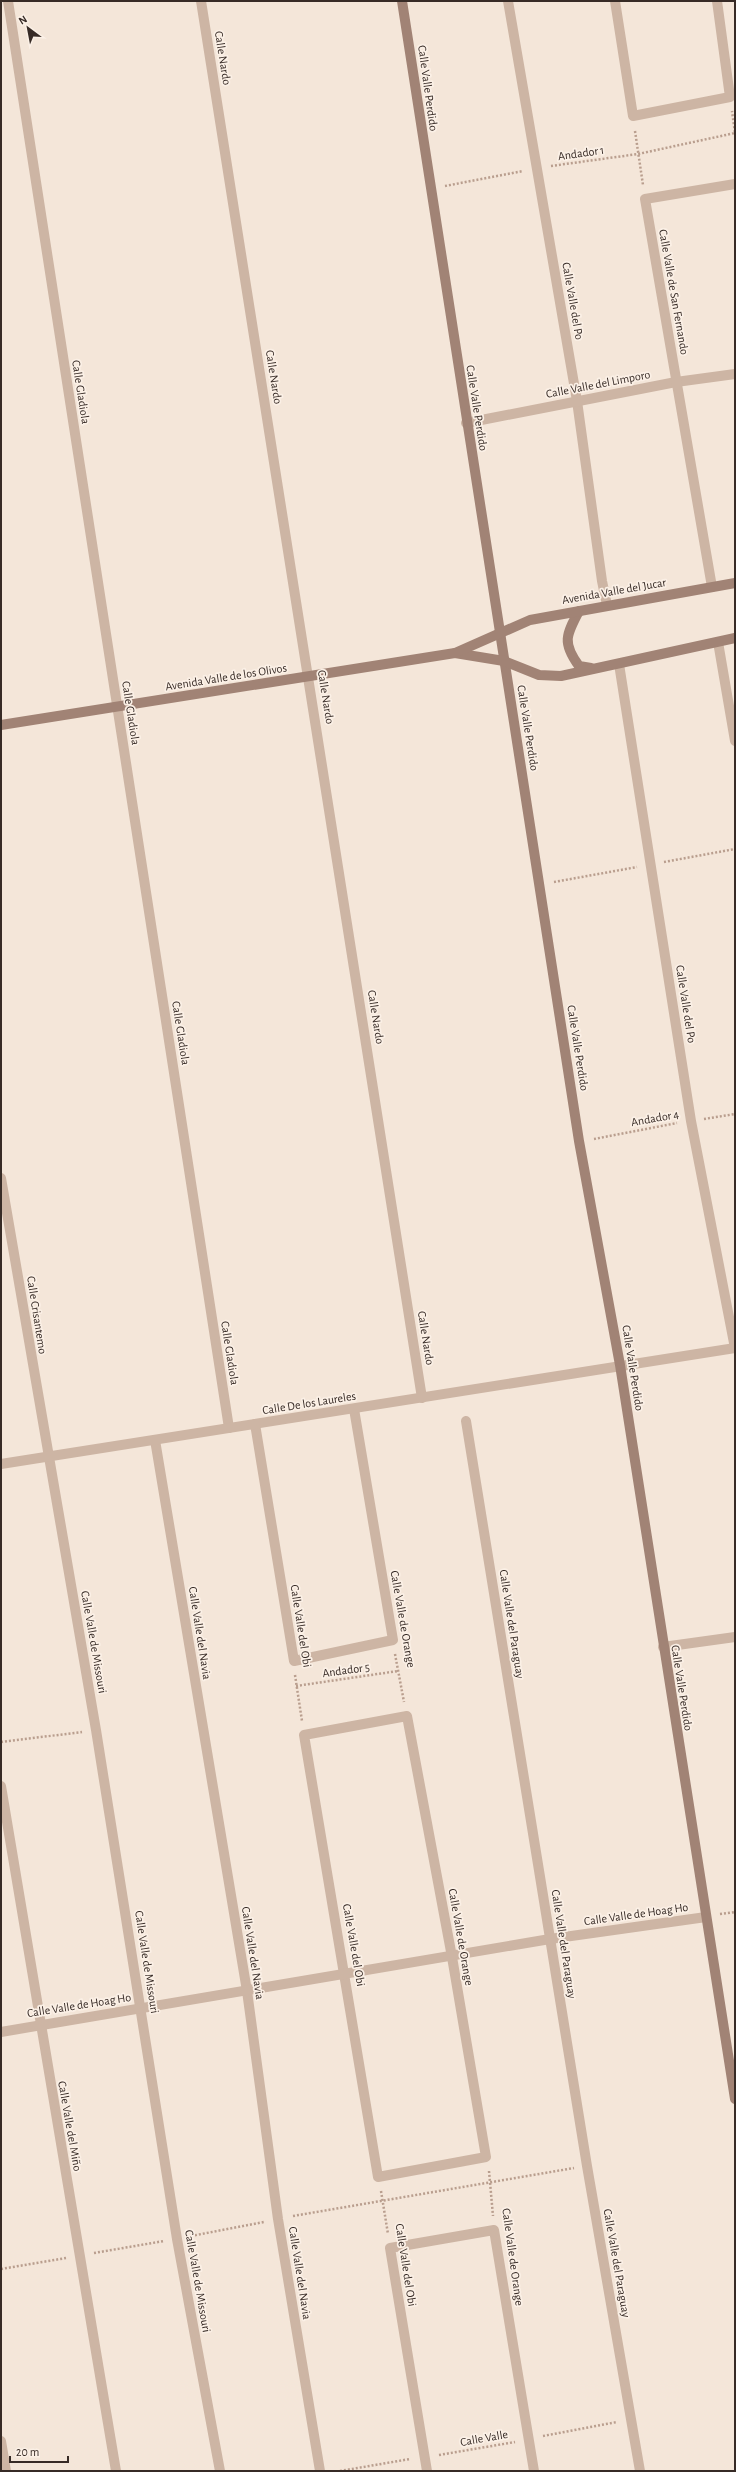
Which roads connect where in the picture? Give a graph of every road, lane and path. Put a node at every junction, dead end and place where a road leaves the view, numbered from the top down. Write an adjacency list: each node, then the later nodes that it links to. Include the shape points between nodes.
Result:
1 (8, 1): 31 (street, Calle Gladiola)
2 (200, 1): 30 (street, Calle Nardo)
3 (402, 1): 13 (street, Calle Valle Perdido)
4 (508, 1): 11 (street, Calle Valle del Po)
5 (615, 1): 8 (street)
6 (717, 1): 7 (street)
7 (730, 97): 8 (street); 9 (path)
8 (633, 116): 10 (path)
9 (735, 134): 10 (path, Andador 1)
10 (638, 154): 11 (path, Andador 1); 14 (path)
11 (538, 168): 13 (path, Andador 1); 17 (street, Calle Valle del Po)
12 (735, 184): 14 (street)
13 (430, 189): 18 (street, Calle Valle Perdido)
14 (645, 200): 16 (street, Calle Valle de San Fernando)
15 (735, 374): 16 (street, Calle Valle del Limporo)
16 (676, 382): 17 (street, Calle Valle del Limporo); 20 (street, Calle Valle de San Fernando)
17 (577, 401): 18 (street, Calle Valle del Limporo); 21 (street, Calle Valle del Po)
18 (466, 422): 23 (street, Calle Valle Perdido)
19 (735, 583): 20 (street, Avenida Valle del Jucar)
20 (712, 587): 21 (street, Avenida Valle del Jucar)
21 (607, 605): 22 (street, Avenida Valle del Jucar)
22 (579, 611): 23 (street, Avenida Valle del Jucar, via 530,620); 29 (street, via 567,633 568,651 579,666)
23 (500, 634): 26 (street, Avenida Valle de los Olivos); 27 (street, Calle Valle Perdido)
24 (735, 638): 25 (street)
25 (718, 642): 28 (street); 33 (street)
26 (455, 653): 27 (street, Avenida Valle de los Olivos); 30 (street, Avenida Valle de los Olivos)
27 (504, 661): 29 (street, via 539,675 561,676); 36 (street, Calle Valle Perdido)
28 (619, 664): 29 (street); 35 (street, Calle Valle del Po)
29 (596, 669)
30 (309, 677): 31 (street, Avenida Valle de los Olivos); 40 (street, Calle Nardo)
31 (117, 708): 32 (street, Avenida Valle de los Olivos); 44 (street, Calle Gladiola)
32 (1, 725)
33 (735, 741)
34 (735, 1114): 35 (path, Andador 4)
35 (691, 1121): 36 (path, Andador 4); 38 (street, Calle Valle del Po)
36 (579, 1141): 39 (street, Calle Valle Perdido)
37 (1, 1178): 46 (street, Calle Crisantemo)
38 (735, 1348): 39 (street, Calle De los Laureles)
39 (620, 1365): 40 (street, Calle De los Laureles); 50 (street, Calle Valle Perdido)
40 (422, 1398): 41 (street, Calle De los Laureles)
41 (354, 1410): 43 (street, Calle De los Laureles); 49 (street, Calle Valle de Orange)
42 (466, 1421): 60 (street, Calle Valle del Paraguay)
43 (255, 1424): 44 (street, Calle De los Laureles); 51 (street, Calle Valle del Obi)
44 (229, 1428): 45 (street, Calle De los Laureles)
45 (155, 1440): 46 (street, Calle De los Laureles); 63 (street, Calle Valle del Navia)
46 (47, 1457): 47 (street, Calle De los Laureles); 55 (street, Calle Valle de Missouri)
47 (1, 1464)
48 (735, 1637): 50 (street)
49 (393, 1640): 51 (street); 52 (path, Calle Valle de Orange)
50 (663, 1647): 59 (street, Calle Valle Perdido)
51 (294, 1660): 53 (path, Calle Valle del Obi)
52 (398, 1671): 53 (path, Andador 5); 54 (path, Calle Valle de Orange)
53 (296, 1686): 56 (path, Calle Valle del Obi)
54 (407, 1716): 56 (street); 61 (street, Calle Valle de Orange)
55 (96, 1730): 57 (path); 64 (street, Calle Valle de Missouri)
56 (304, 1735): 62 (street, Calle Valle del Obi)
57 (1, 1742)
58 (1, 1786): 65 (street, Calle Valle del Miño)
59 (706, 1917): 60 (street, Calle Valle de Hoag Ho); 67 (street, Calle Valle Perdido)
60 (550, 1939): 61 (street, Calle Valle de Hoag Ho); 72 (street, Calle Valle del Paraguay)
61 (452, 1958): 62 (street, Calle Valle de Hoag Ho); 68 (street, Calle Valle de Orange)
62 (346, 1974): 63 (street, Calle Valle de Hoag Ho); 69 (street, Calle Valle del Obi)
63 (246, 1991): 64 (street, Calle Valle de Hoag Ho); 79 (street, Calle Valle del Navia, via 278,2219)
64 (141, 2008): 65 (street, Calle Valle de Hoag Ho); 78 (street, Calle Valle de Missouri, via 177,2239)
65 (39, 2025): 66 (street, Calle Valle de Hoag Ho); 77 (street, Calle Valle del Miño)
66 (1, 2032)
67 (735, 2099)
68 (486, 2157): 69 (street); 70 (path, Calle Valle de Orange, via 491,2182)
69 (378, 2177): 71 (path, Calle Valle del Obi)
70 (494, 2230): 71 (street); 73 (street, Calle Valle de Orange)
71 (390, 2248): 75 (street, Calle Valle del Obi)
72 (632, 2419): 73 (path, Calle Valle); 83 (street, Calle Valle del Paraguay)
73 (529, 2439): 75 (path, Calle Valle); 82 (street, Calle Valle de Orange)
74 (1, 2441): 76 (street)
75 (425, 2457): 80 (path, Calle Valle); 81 (street, Calle Valle del Obi)
76 (6, 2471)
77 (116, 2471)
78 (220, 2471)
79 (320, 2471)
80 (340, 2471)
81 (428, 2471)
82 (534, 2471)
83 (640, 2471)

